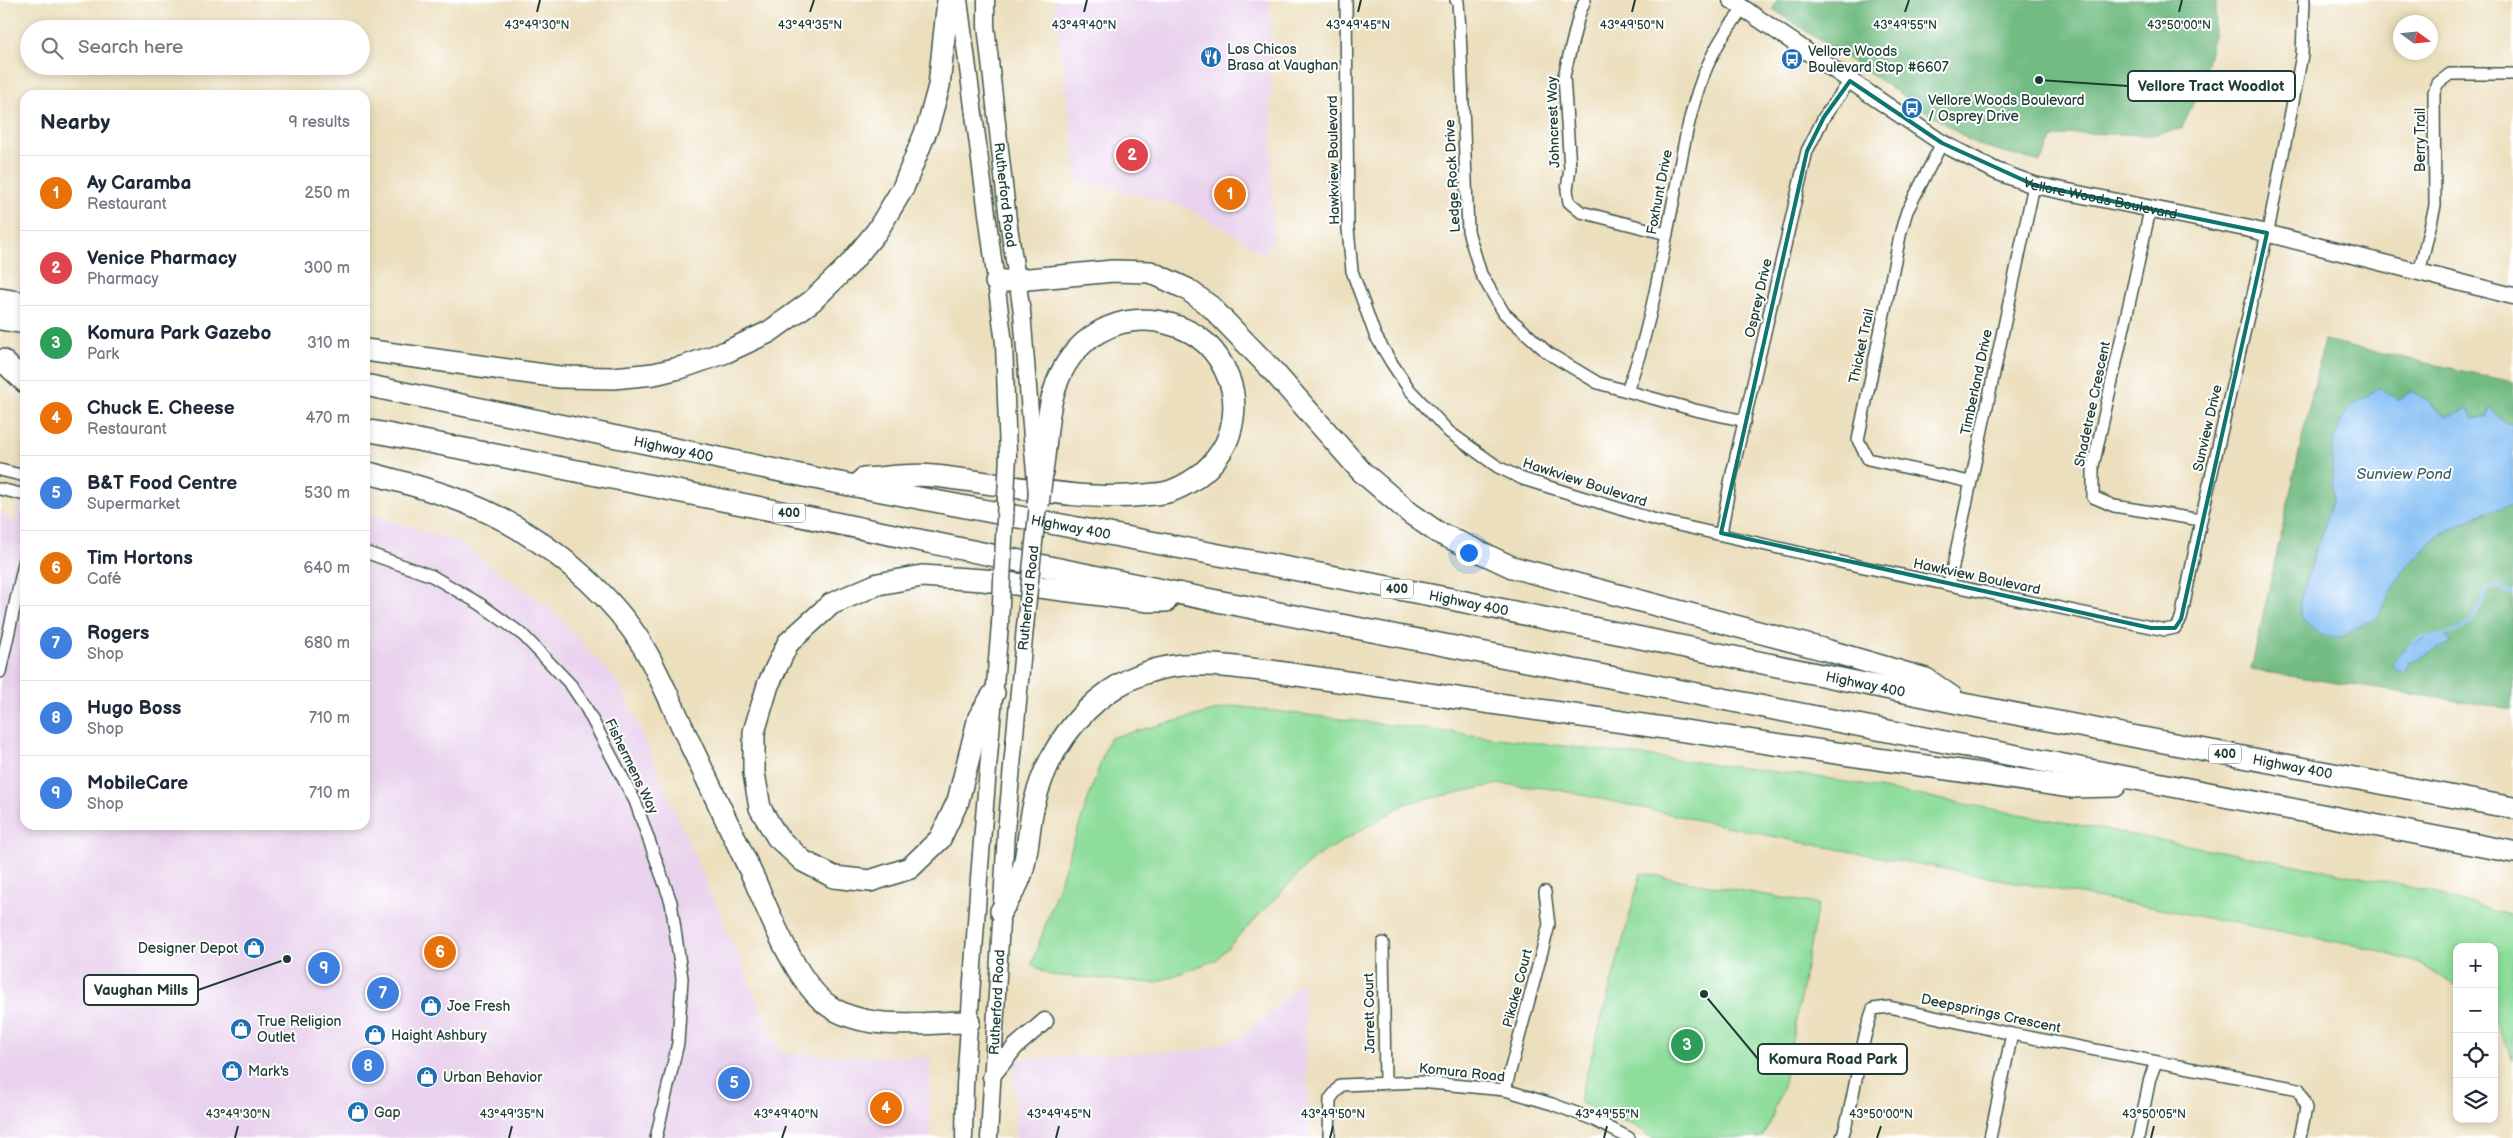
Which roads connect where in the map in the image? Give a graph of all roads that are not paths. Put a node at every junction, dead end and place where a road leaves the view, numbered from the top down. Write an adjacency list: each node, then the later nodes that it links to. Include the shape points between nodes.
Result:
1 (948, 0): 23 (highway, via 939,86 928,126 903,188 877,231 849,265 812,300 769,332 683,367 613,378 559,377)
2 (959, 0): 17 (main road, Rutherford Road, via 972,114)
3 (986, 0): 17 (main road, Rutherford Road)
4 (1346, 0): 41 (street, Hawkview Boulevard, via 1348,229 1352,271 1375,334 1409,389 1448,432 1498,467 1523,479 1656,520)
5 (1456, 0): 28 (street, Ledge Rock Drive, via 1460,30 1467,222 1481,274 1504,313 1548,353 1598,383)
6 (1585, 0): 15 (street, Johncrest Way, via 1564,76 1569,202 1580,212)
7 (2304, 0): 14 (street, Sunview Drive, via 2302,55)
8 (1737, 4): 10 (main road, Vellore Woods Boulevard); 15 (street, Foxhunt Drive, via 1733,20 1698,86)
9 (2513, 74): 16 (street, Berry Trail, via 2450,74 2438,83 2434,92 2435,206)
10 (1850, 80): 11 (main road, Vellore Woods Boulevard); 29 (street, Osprey Drive, via 1824,117 1807,151)
11 (1942, 143): 12 (main road, Vellore Woods Boulevard, via 1988,168); 36 (street, Thicket Trail, via 1904,221 1858,440 1868,459)
12 (2034, 185): 13 (main road, Vellore Woods Boulevard); 36 (street, Timberland Drive)
13 (2150, 210): 14 (main road, Vellore Woods Boulevard); 40 (street, Shadetree Crescent, via 2093,466 2093,497 2114,506)
14 (2267, 233): 16 (main road, Vellore Woods Boulevard); 40 (street, Sunview Drive)
15 (1667, 234): 28 (street, Foxhunt Drive, via 1645,339)
16 (2419, 273): 18 (main road, Vellore Woods Boulevard)
17 (1007, 280): 31 (main road, Rutherford Road, via 1022,312); 48 (main road, Rutherford Road, bridge, via 1004,343 1008,455); 49 (highway, via 1112,270 1150,272 1187,289 1212,308 1361,471 1437,532 1512,568 1826,650 1926,680)
18 (2513, 296)
19 (0, 299): 20 (highway)
20 (20, 301)
21 (0, 319): 22 (highway)
22 (20, 322)
23 (370, 351)
24 (1, 360): 25 (highway); 26 (highway)
25 (20, 364)
26 (20, 377)
27 (370, 386): 35 (highway, Highway 400 / 400)
28 (1627, 391): 29 (street, Ledge Rock Drive)
29 (1745, 421): 41 (street, Osprey Drive)
30 (370, 431): 45 (highway, 400, via 576,469)
31 (1039, 449): 35 (highway, via 1054,391 1066,363 1093,334 1112,324 1131,319 1165,322 1201,337 1221,358 1231,384 1234,408 1229,436 1218,458 1202,474 1170,492 1124,497 1076,494 931,476); 39 (highway, bridge)
32 (0, 470): 34 (street)
33 (370, 474): 58 (highway, via 458,500 517,528 566,561 614,608 643,646 790,956 818,998 831,1008 858,1019 890,1023)
34 (20, 475)
35 (829, 481): 49 (highway, Highway 400 / 400, via 1451,599)
36 (1970, 482): 44 (street, Timberland Drive)
37 (0, 490): 38 (street)
38 (20, 494)
39 (1038, 505): 54 (main road, Rutherford Road, bridge)
40 (2201, 520): 46 (street, Sunview Drive, via 2181,619)
41 (1721, 533): 44 (street, Hawkview Boulevard)
42 (370, 554): 64 (street, Fishermens Way, via 432,576 480,604 523,635 571,685 635,801 671,902 682,978 678,1043)
43 (20, 582): 47 (street)
44 (1949, 585): 46 (street, Hawkview Boulevard, via 2151,628)
45 (1212, 600): 48 (highway, via 1148,601 983,580 922,576 878,584 831,604 788,643 768,685 754,732 754,773 760,808 776,837 803,861 834,877 870,881 910,868 940,839 955,809 979,717); 50 (highway, 400)
46 (2175, 628)
47 (0, 672)
48 (994, 693): 58 (main road, Rutherford Road)
49 (1963, 704): 51 (highway, Highway 400 / 400)
50 (2154, 784): 52 (highway, 400); 54 (highway, via 2071,787 1299,674 1218,665 1182,665 1129,680 1099,698 1078,717 1058,746 1045,774 1034,803 1020,878)
51 (2513, 808)
52 (2513, 852)
53 (1545, 892): 63 (street, Pikake Court, via 1549,925)
54 (1001, 911): 56 (main road, Rutherford Road)
55 (1383, 943): 62 (street, Jarrett Court)
56 (995, 1014): 58 (main road); 61 (main road, Rutherford Road)
57 (1045, 1021): 61 (main road, via 1015,1047)
58 (969, 1022): 65 (main road, Rutherford Road)
59 (2012, 1034): 60 (street, Deepsprings Crescent); 69 (street, Deepsprings Crescent, via 1889,1007 1873,1009); 70 (street)
60 (2156, 1062): 71 (street); 72 (street, Deepsprings Crescent, via 2299,1089 2306,1108)
61 (991, 1078): 66 (main road, Rutherford Road)
62 (1385, 1082): 63 (street, Komura Road); 67 (street, Komura Road, via 1341,1085 1330,1099)
63 (1505, 1090): 68 (street, Komura Road, via 1592,1119)
64 (656, 1138)
65 (964, 1138)
66 (989, 1138)
67 (1329, 1138)
68 (1629, 1138)
69 (1842, 1138)
70 (1990, 1138)
71 (2138, 1138)
72 (2300, 1138)

